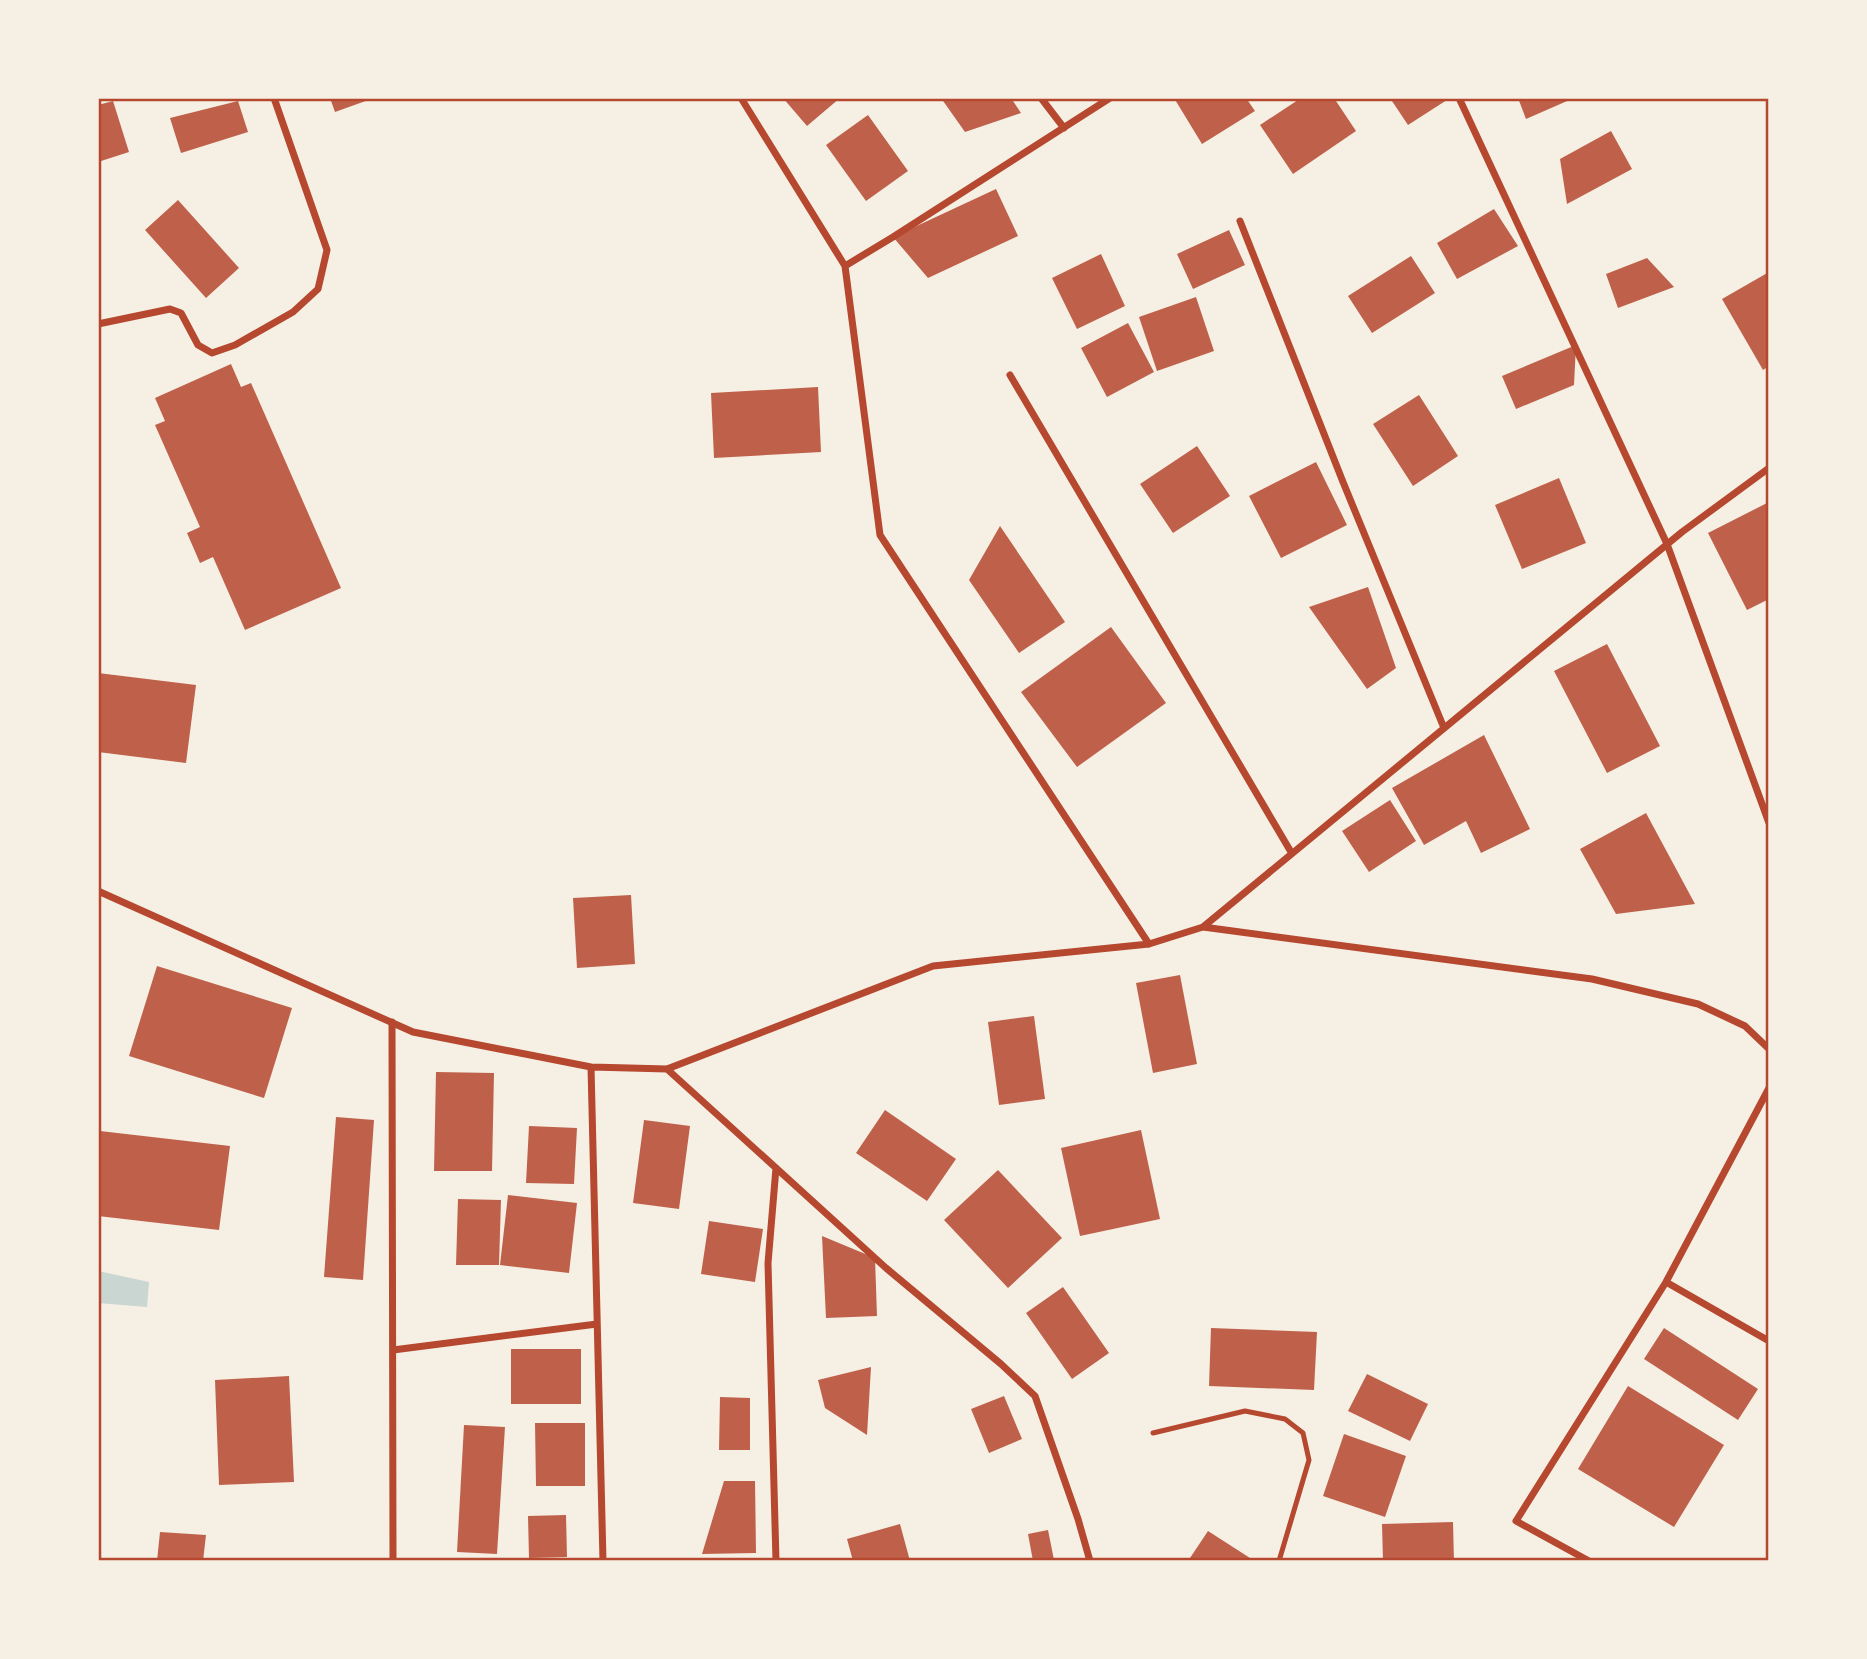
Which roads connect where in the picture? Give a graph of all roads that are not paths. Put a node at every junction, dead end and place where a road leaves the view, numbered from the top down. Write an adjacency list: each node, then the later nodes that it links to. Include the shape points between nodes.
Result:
1 (274, 98): 9 (street, via 327,250 318,289 293,313 212,353 198,345 181,313 170,309)
2 (741, 98): 8 (street)
3 (1041, 98): 6 (street)
4 (1110, 98): 6 (street)
5 (1459, 98): 12 (street)
6 (1064, 128): 8 (street)
7 (1240, 221): 13 (street)
8 (845, 266): 18 (street, via 880,534)
9 (98, 324)
10 (1010, 375): 15 (street)
11 (1769, 468): 12 (street)
12 (1667, 544): 13 (street); 14 (street)
13 (1444, 728): 15 (street)
14 (1769, 823)
15 (1291, 852): 17 (street)
16 (98, 891): 19 (street)
17 (1203, 927): 18 (street); 20 (street, via 1592,979 1698,1004 1745,1026)
18 (1149, 944): 22 (street, via 933,967)
19 (392, 1023): 21 (street, via 413,1032); 28 (street)
20 (1769, 1049)
21 (591, 1067): 22 (street); 26 (street)
22 (667, 1069): 24 (street)
23 (1769, 1088): 25 (street)
24 (776, 1168): 32 (street, via 768,1263); 33 (street, via 1035,1396)
25 (1666, 1282): 27 (street); 35 (street, via 1516,1521)
26 (597, 1324): 28 (street); 31 (street)
27 (1769, 1341)
28 (393, 1350): 30 (street)
29 (1153, 1433): 34 (lane, via 1245,1411 1285,1419 1303,1433 1309,1460)
30 (393, 1561)
31 (603, 1561)
32 (776, 1561)
33 (1090, 1561)
34 (1279, 1561)
35 (1589, 1561)

